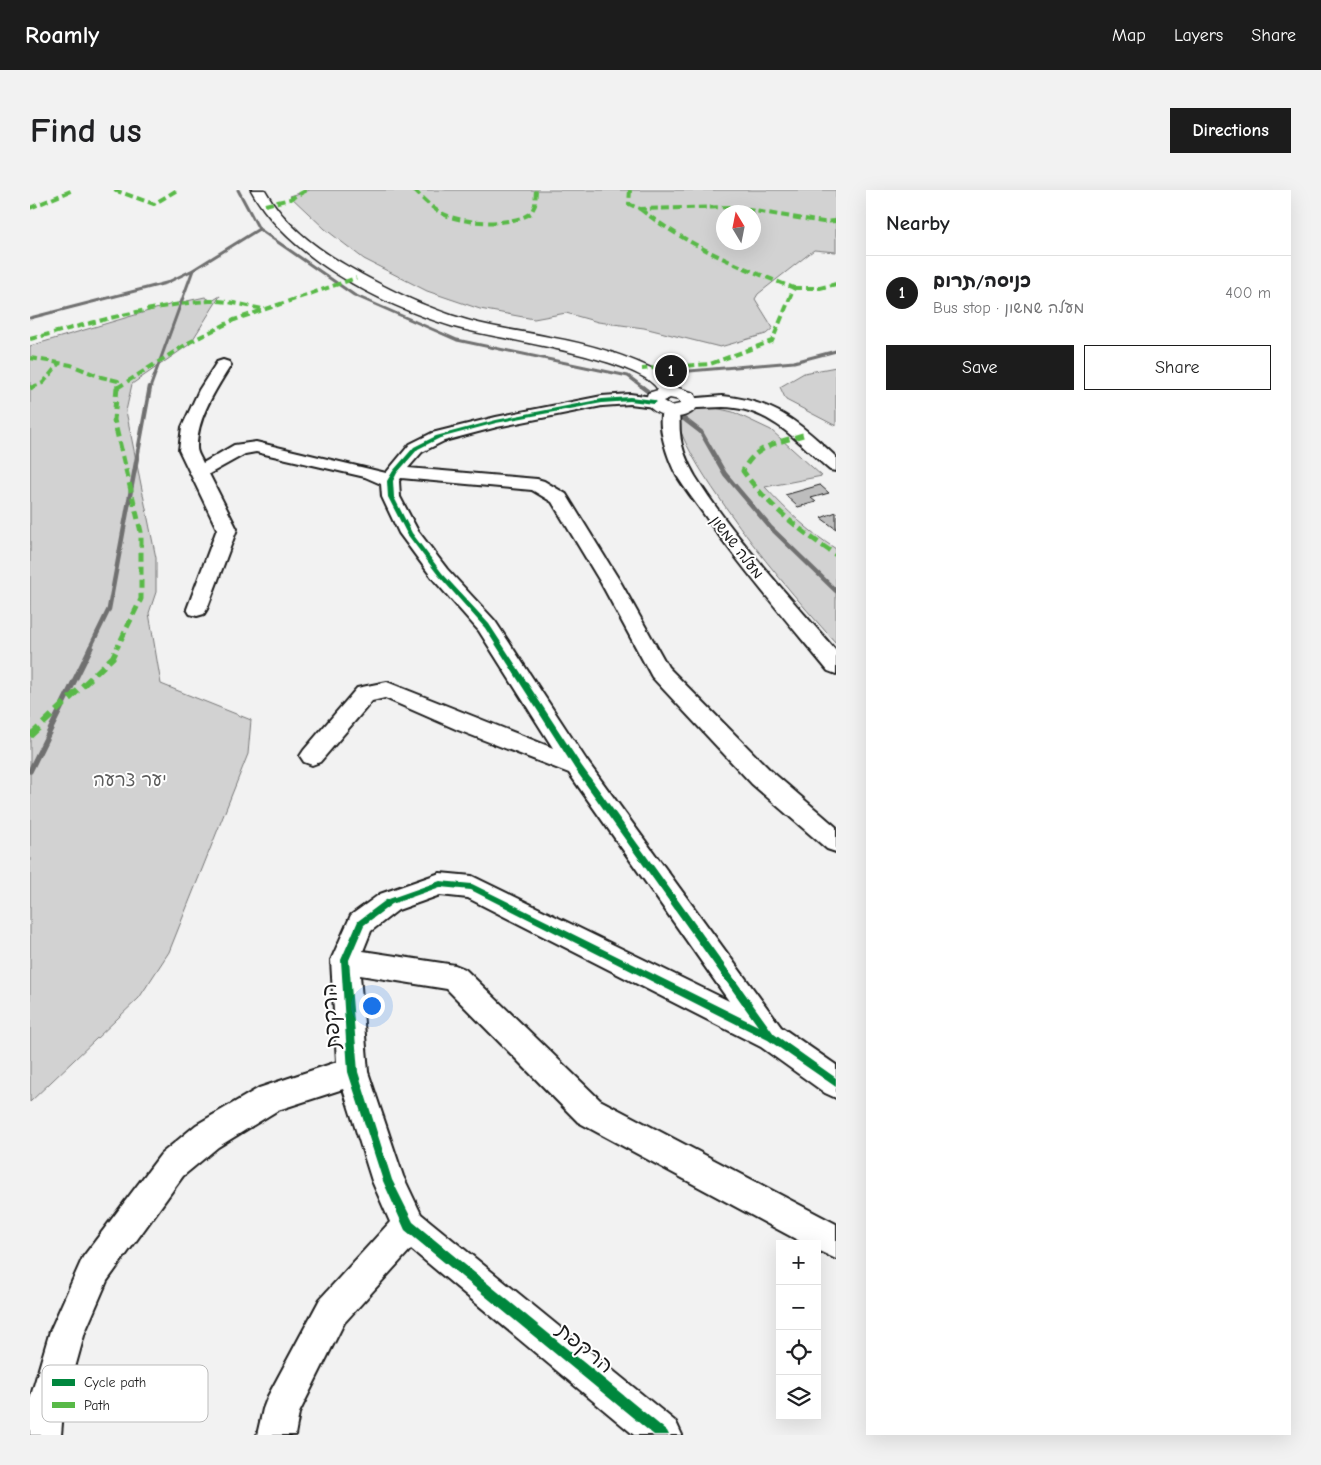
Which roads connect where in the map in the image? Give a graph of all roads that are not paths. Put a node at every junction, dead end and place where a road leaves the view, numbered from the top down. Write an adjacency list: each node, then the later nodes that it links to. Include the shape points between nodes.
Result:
1 (258, 190): 3 (main road, via 264,205 312,251 388,296 480,328 614,357 663,382)
2 (223, 365): 6 (street, via 207,390 191,427 188,450)
3 (664, 402): 4 (main road, via 683,395); 7 (street, via 602,401 456,432 416,448); 9 (street, מעלה שמשון, via 676,455 686,476 740,551)
4 (691, 403): 5 (street, via 714,399 758,407 778,416)
5 (836, 466)
6 (198, 473): 7 (street, via 240,449 256,447); 8 (street, via 227,529)
7 (392, 476): 11 (street, via 391,497 409,534 487,626); 12 (street, via 537,485 559,498 660,672 762,777)
8 (197, 609)
9 (836, 666)
10 (312, 756): 11 (street, via 365,694 388,690)
11 (578, 767): 14 (street)
12 (836, 842)
13 (345, 960): 14 (street, הרקפת, via 361,923 390,902 440,884 472,888); 15 (street, הרקפת); 18 (street, via 455,978 589,1111)
14 (771, 1037): 16 (street)
15 (353, 1072): 17 (street, הרקפת, via 388,1181); 19 (street, via 270,1098 207,1136 172,1165 95,1269 68,1332)
16 (836, 1083)
17 (409, 1226): 22 (street, via 332,1311 281,1410); 23 (street, הרקפת)
18 (836, 1242)
19 (59, 1365)
20 (44, 1422): 21 (street)
21 (42, 1435)
22 (276, 1435)
23 (663, 1435)

